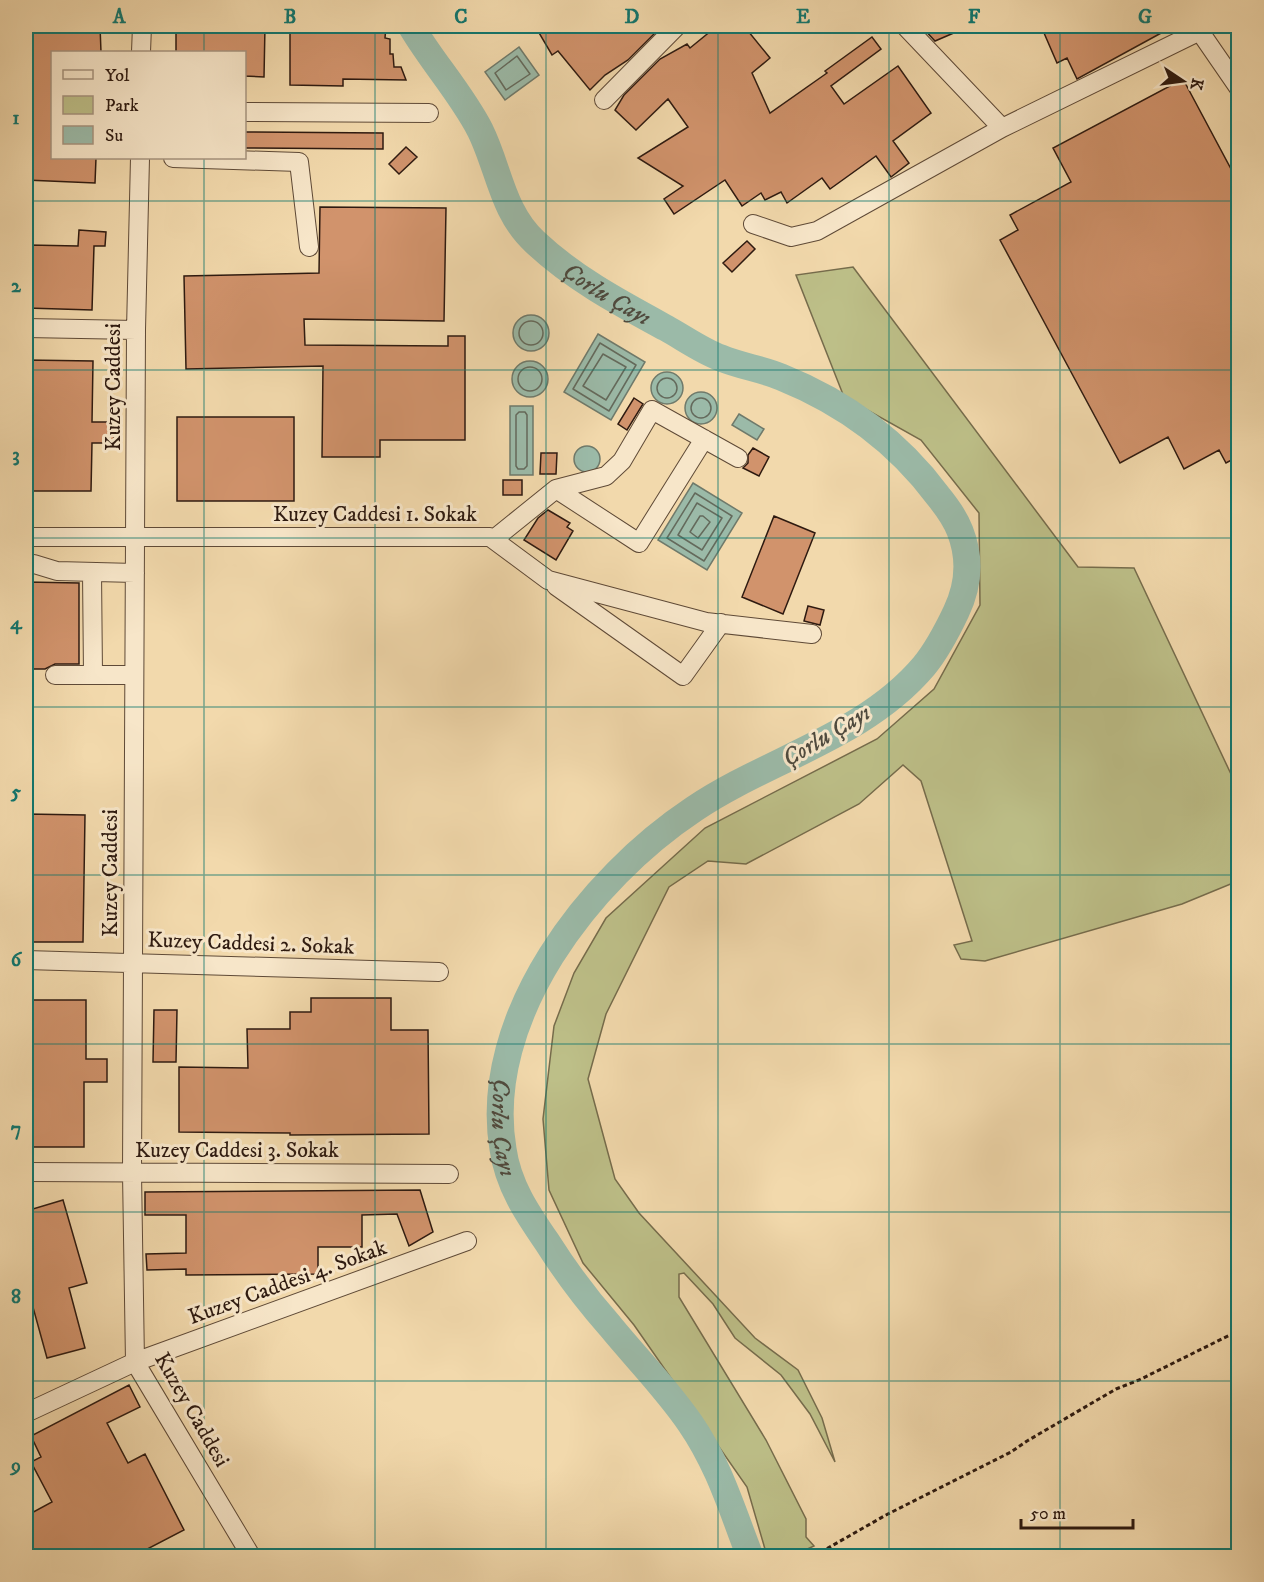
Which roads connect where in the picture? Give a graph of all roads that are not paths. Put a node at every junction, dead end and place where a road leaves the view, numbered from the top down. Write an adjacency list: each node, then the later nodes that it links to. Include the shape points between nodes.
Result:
1 (141, 26): 5 (street)
2 (677, 26): 7 (street)
3 (905, 26): 10 (street)
4 (1198, 28): 6 (street); 10 (street)
5 (141, 51)
6 (1239, 87)
7 (604, 100)
8 (246, 112): 9 (street)
9 (429, 113)
10 (1002, 128): 13 (street, via 817,231 791,237)
11 (140, 159): 16 (street, Kuzey Caddesi)
12 (204, 159): 14 (street, via 299,162)
13 (753, 224)
14 (309, 247)
15 (26, 328): 16 (street)
16 (136, 330): 20 (street, Kuzey Caddesi)
17 (704, 439): 18 (street); 19 (street, via 652,410 622,461 606,476); 19 (street, via 639,543)
18 (738, 458)
19 (556, 489): 22 (street)
20 (135, 536): 21 (street, Kuzey Caddesi 1. Sokak); 22 (street, Kuzey Caddesi 1. Sokak); 25 (street, Kuzey Caddesi)
21 (26, 537)
22 (494, 539): 26 (street, Kuzey Caddesi 1. Sokak)
23 (26, 564): 24 (street, via 57,571)
24 (92, 572): 25 (street); 30 (street)
25 (135, 573): 31 (street, Kuzey Caddesi)
26 (548, 580): 27 (street, Kuzey Caddesi 1. Sokak); 27 (street, via 683,676)
27 (722, 623): 28 (street, Kuzey Caddesi 1. Sokak)
28 (812, 634)
29 (55, 675): 30 (street)
30 (93, 675): 31 (street)
31 (134, 675): 33 (street, Kuzey Caddesi)
32 (26, 960): 33 (street, Kuzey Caddesi 2. Sokak)
33 (133, 962): 34 (street, Kuzey Caddesi 2. Sokak); 36 (street, Kuzey Caddesi)
34 (439, 972)
35 (26, 1172): 36 (street, Kuzey Caddesi 3. Sokak)
36 (132, 1173): 37 (street, Kuzey Caddesi 3. Sokak); 39 (street, Kuzey Caddesi)
37 (449, 1174)
38 (467, 1241): 39 (street, Kuzey Caddesi 4. Sokak)
39 (135, 1362): 40 (street, Kuzey Caddesi 4. Sokak); 41 (street, Kuzey Caddesi)
40 (26, 1413)
41 (251, 1557)

